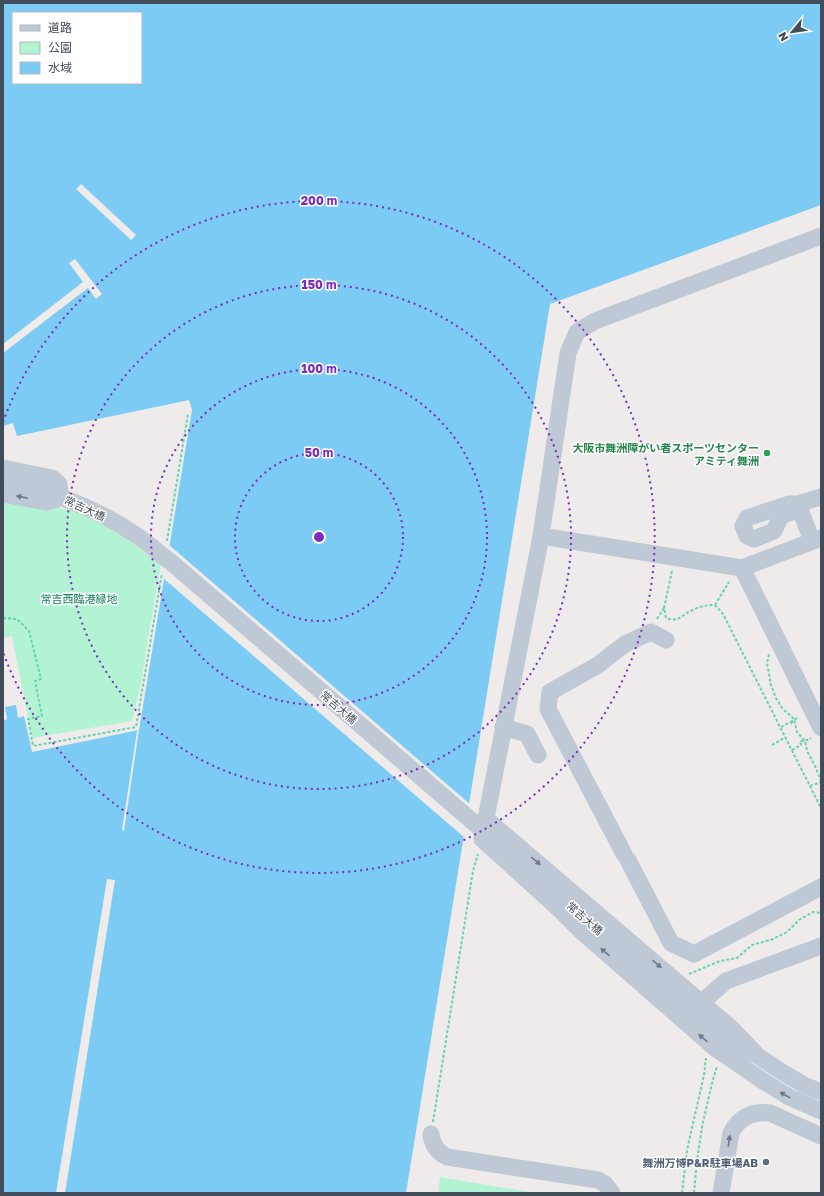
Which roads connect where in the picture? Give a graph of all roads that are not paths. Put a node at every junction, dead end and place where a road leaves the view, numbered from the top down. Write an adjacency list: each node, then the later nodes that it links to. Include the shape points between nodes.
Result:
1 (821, 236): 6 (street, via 595,321 578,332 568,353)
2 (3, 468): 4 (street, one-way to 4, via 52,478 59,484 60,494 55,500 46,502)
3 (3, 480): 17 (street, 常吉大橋, bridge, via 70,500 113,520 137,535)
4 (3, 494)
5 (820, 497): 7 (street, via 798,504)
6 (541, 536): 8 (street); 10 (street)
7 (817, 540): 8 (street)
8 (742, 568): 11 (street)
9 (666, 640): 14 (street, via 657,621 598,665 550,692 548,709 671,942 694,954)
10 (503, 727): 12 (street, via 527,734); 13 (street)
11 (816, 733)
12 (538, 755)
13 (485, 818): 16 (street, one-way to 16); 19 (street, one-way to 13, via 709,1043 482,840)
14 (821, 887)
15 (821, 946): 16 (street, via 726,981)
16 (702, 1002): 18 (street)
17 (723, 1038): 18 (street); 19 (street)
18 (758, 1056): 20 (street, via 798,1082)
19 (746, 1069): 21 (street, one-way to 19, via 789,1097)
20 (821, 1092)
21 (821, 1110)
22 (431, 1134): 24 (street, via 434,1146 447,1157 598,1180)
23 (821, 1136): 25 (street, one-way to 23, via 731,1132 737,1122 746,1116 770,1113)
24 (612, 1193)
25 (721, 1193)

